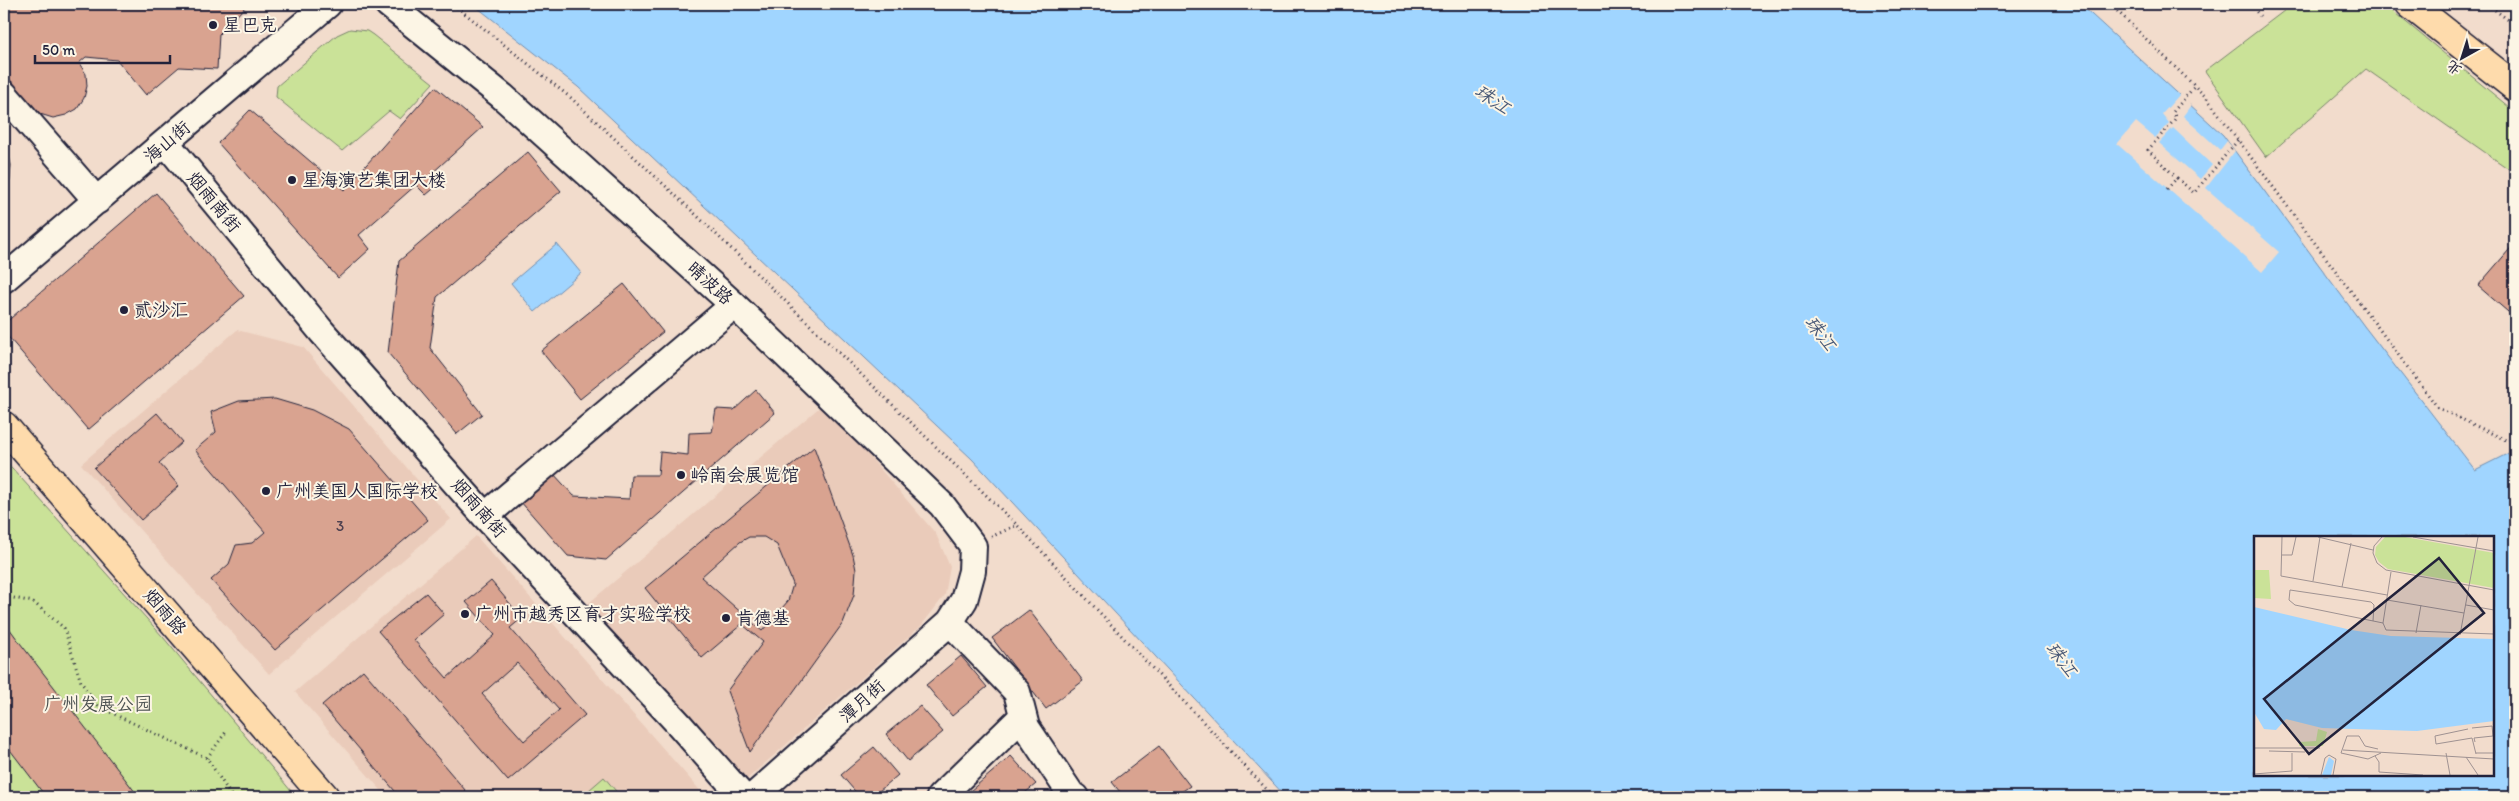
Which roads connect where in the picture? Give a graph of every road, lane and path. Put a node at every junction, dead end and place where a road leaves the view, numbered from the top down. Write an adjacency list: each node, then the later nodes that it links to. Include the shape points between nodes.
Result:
1 (328, 4): 16 (street, 海山街)
2 (388, 4): 21 (street, 晴波路, via 502,96)
3 (453, 4): 25 (path, via 571,98)
4 (2110, 4): 12 (path)
5 (2250, 4): 9 (path)
6 (2410, 4): 13 (main road)
7 (2439, 4): 11 (main road)
8 (2487, 4): 10 (path)
9 (2260, 16)
10 (2515, 25)
11 (2515, 64)
12 (2195, 86): 15 (path); 17 (path, via 2173,112 2176,118 2148,150)
13 (2515, 87)
14 (4, 94): 19 (street)
15 (2238, 140): 17 (path, via 2194,192); 23 (path, via 2438,408 2508,440)
16 (166, 143): 19 (street, 海山街); 24 (street, 烟雨南街, via 322,332)
17 (2177, 178): 18 (path)
18 (2167, 189)
19 (97, 201): 20 (street, 海山街)
20 (4, 279)
21 (734, 305): 24 (street); 26 (street, 晴波路, via 942,505)
22 (4, 426): 33 (main road, 烟雨路)
23 (2515, 440)
24 (485, 516): 34 (street, 烟雨南街, via 678,723)
25 (1017, 525): 26 (path); 38 (path)
26 (973, 546): 28 (street, 潭月街, via 972,571 964,600)
27 (4, 596): 31 (path, via 33,602 64,628 81,682 99,707)
28 (950, 622): 29 (street, via 1017,692); 35 (street, 潭月街)
29 (1022, 717): 36 (street); 37 (street, via 1051,766)
30 (226, 732): 31 (path)
31 (206, 758): 32 (path)
32 (232, 797)
33 (325, 797)
34 (742, 797)
35 (753, 797)
36 (940, 797)
37 (1076, 797)
38 (1274, 797)

